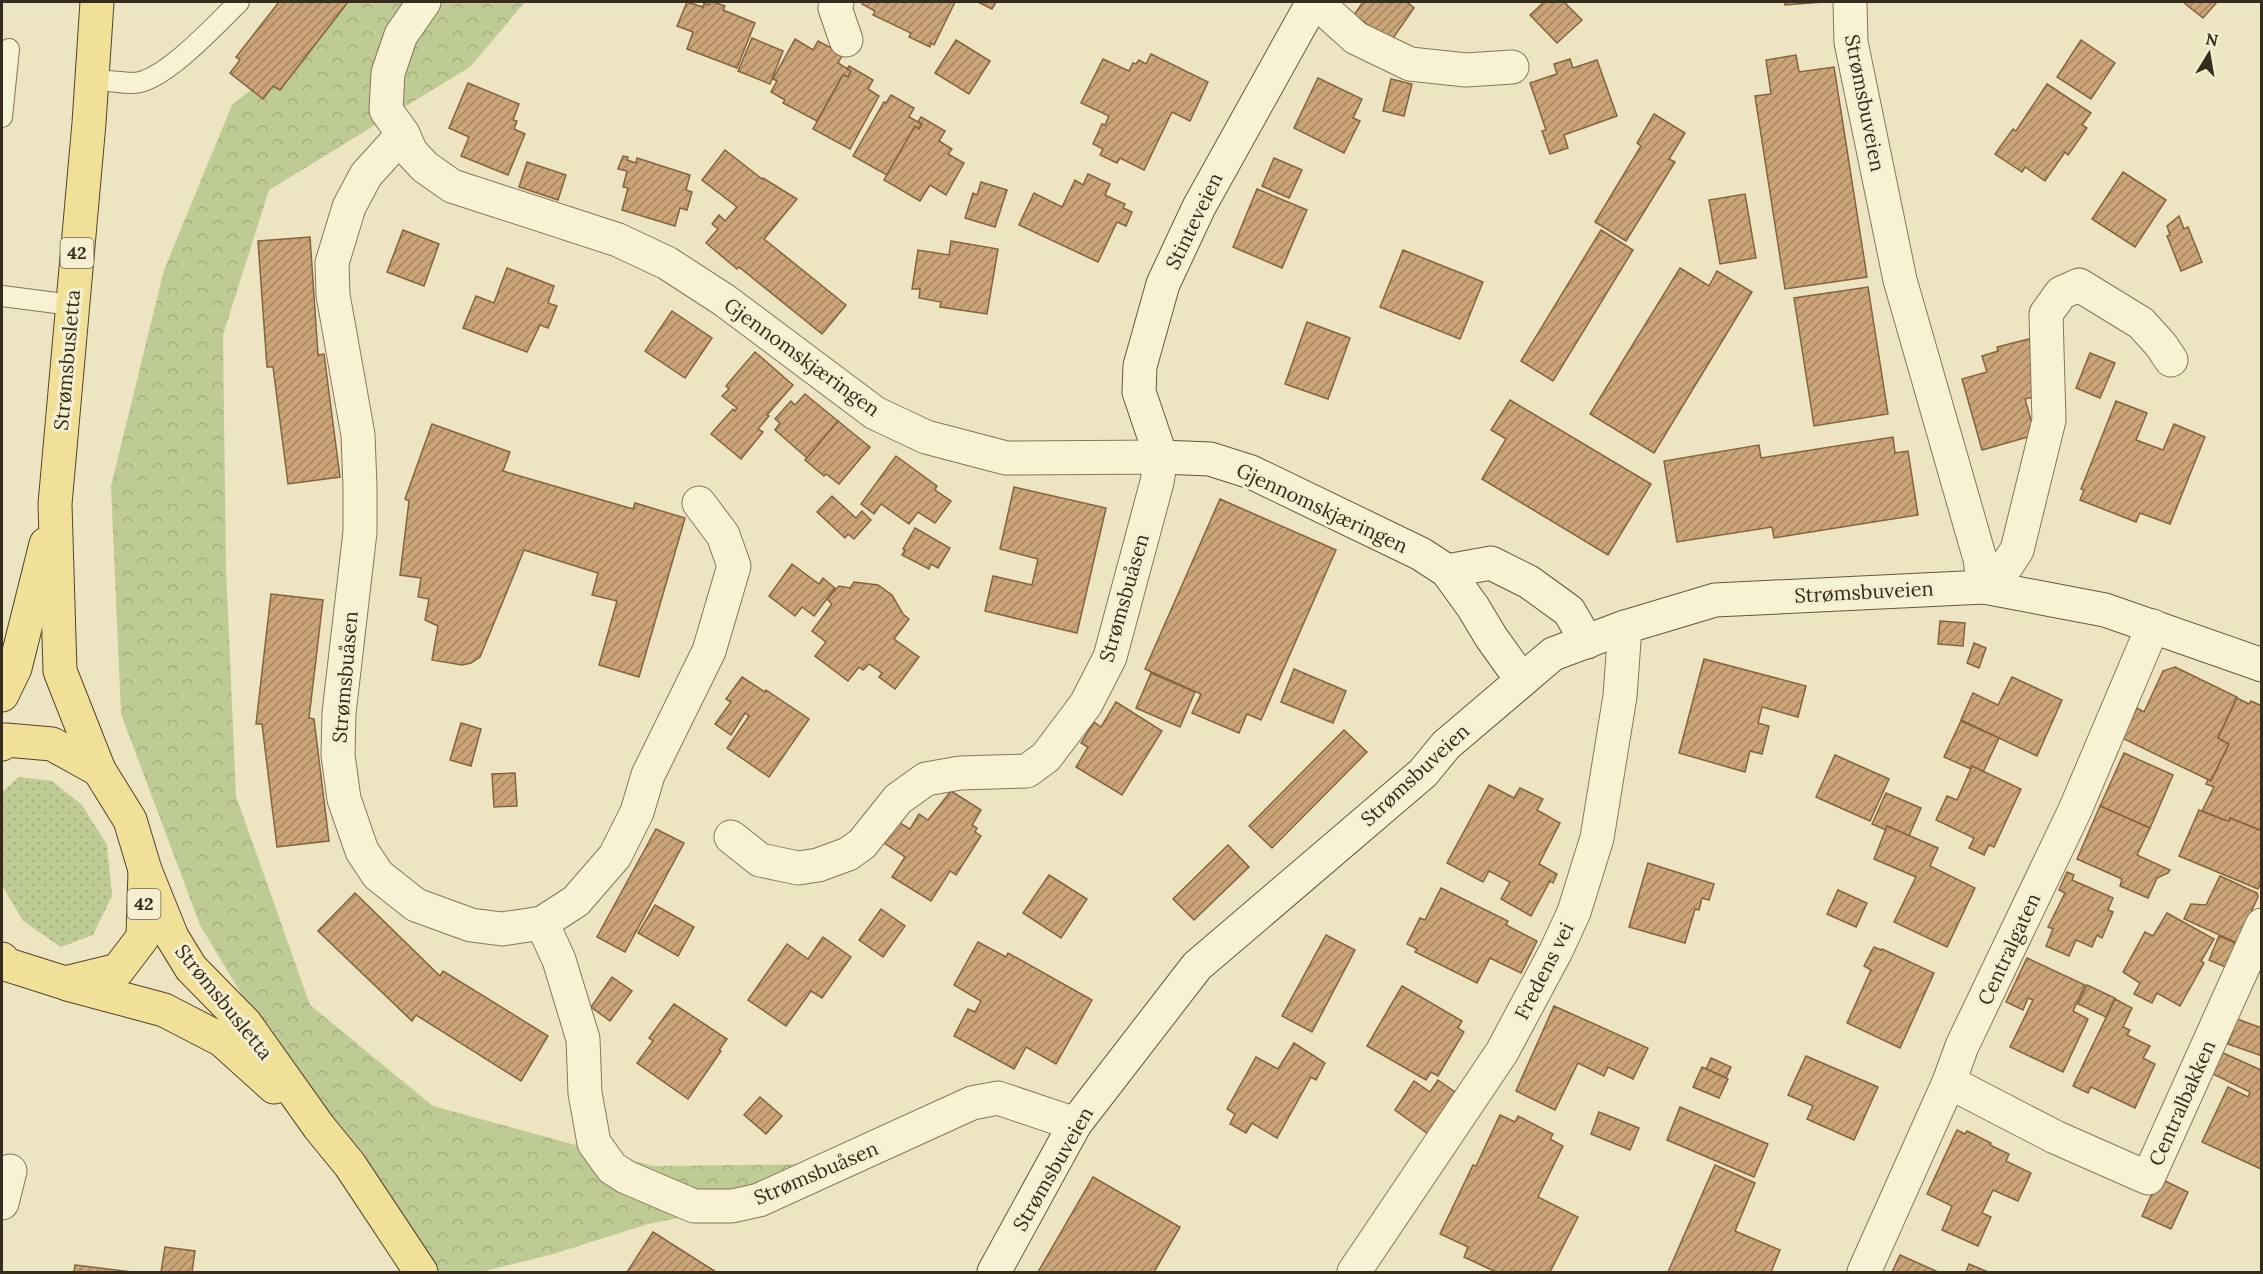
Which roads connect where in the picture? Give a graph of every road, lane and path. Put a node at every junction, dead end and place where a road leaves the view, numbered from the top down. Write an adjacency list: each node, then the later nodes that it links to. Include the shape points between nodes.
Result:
1 (98, 2): 10 (main road, Strømsbusletta / 42)
2 (239, 2): 10 (lane, via 160,73 136,83)
3 (424, 2): 12 (street, Gjennomskjæringen, via 401,35 388,73 386,110)
4 (837, 2): 7 (street, via 835,8)
5 (1314, 2): 9 (street, via 1356,38 1410,64 1466,70); 16 (street, Stinteveien, via 1199,207 1163,284 1140,366 1139,392)
6 (1850, 2): 20 (street, Strømsbuveien, via 1851,42 1900,280 1980,559)
7 (846, 40)
8 (9, 49): 11 (lane)
9 (1512, 67)
10 (92, 80): 14 (main road, Strømsbusletta / 42)
11 (2, 117)
12 (403, 134): 16 (street, Gjennomskjæringen, via 411,152 425,167 452,186 618,240 667,263 724,300 875,412 926,437 1006,458); 31 (street, Strømsbuåsen, via 366,175 349,207 332,263 333,295 358,435 360,487 360,532 339,713 338,755 344,799 362,851 378,875 416,905 471,925 502,929)
13 (2, 296): 14 (lane)
14 (72, 305): 18 (main road, Strømsbusletta / 42)
15 (2171, 360): 20 (street, via 2141,323 2079,285 2061,293 2046,314 2049,420 2018,550 2003,571)
16 (1161, 457): 19 (street, Gjennomskjæringen, via 1210,459 1251,472 1421,554); 29 (street, Strømsbuåsen, via 1110,657 1086,704 1046,757 1027,771 960,773 926,779 898,799 862,844 818,865 798,868 760,860)
17 (699, 503): 31 (street, via 723,535 734,566 709,651 648,775 637,812 615,856 576,901)
18 (55, 504): 26 (main road, Strømsbusletta / 42, via 15,668); 28 (main road, Strømsbusletta / 42, via 60,671)
19 (1447, 571): 23 (street, via 1491,563 1528,582 1569,611); 25 (street, Gjennomskjæringen)
20 (1984, 587): 21 (street, Strømsbuveien, via 2105,610); 22 (street, Strømsbuveien, via 1715,600)
21 (2153, 626): 24 (street, Strømsbuveien); 35 (street, Centralgaten, via 2075,810 1962,1046)
22 (1625, 627): 23 (street, Strømsbuveien); 42 (street, Fredens vei, via 1620,696 1597,838 1574,912 1502,1052)
23 (1587, 642): 25 (street, Strømsbuveien, via 1553,654)
24 (2262, 665)
25 (1521, 679): 36 (street, Strømsbuveien, via 1446,745 1423,773 1197,966)
26 (2, 694)
27 (2, 744): 28 (main road, 42, via 6,740 52,744)
28 (99, 770): 30 (main road, 42, via 130,820)
29 (731, 837)
30 (145, 870): 34 (main road, 42, via 143,937 118,970); 37 (main road, Strømsbusletta / 42, via 172,937 191,968 245,1023)
31 (542, 923): 36 (street, Strømsbuåsen, via 559,960 583,1039 585,1093 594,1143 612,1168 626,1177 694,1206 732,1206 759,1200 972,1103 998,1098)
32 (2262, 926): 35 (street, Centralbakken, via 2148,1178 2055,1137)
33 (3, 963): 34 (main road, 42)
34 (65, 983): 37 (main road, Strømsbusletta / 42, via 164,1010 222,1040)
35 (1949, 1082): 43 (street, Centralgaten)
36 (1075, 1124): 41 (street, Strømsbuveien)
37 (319, 1127): 40 (main road, Strømsbusletta / 42, via 350,1165)
38 (10, 1171): 39 (street)
39 (2, 1203)
40 (421, 1272)
41 (994, 1272)
42 (1354, 1272)
43 (1864, 1272)

